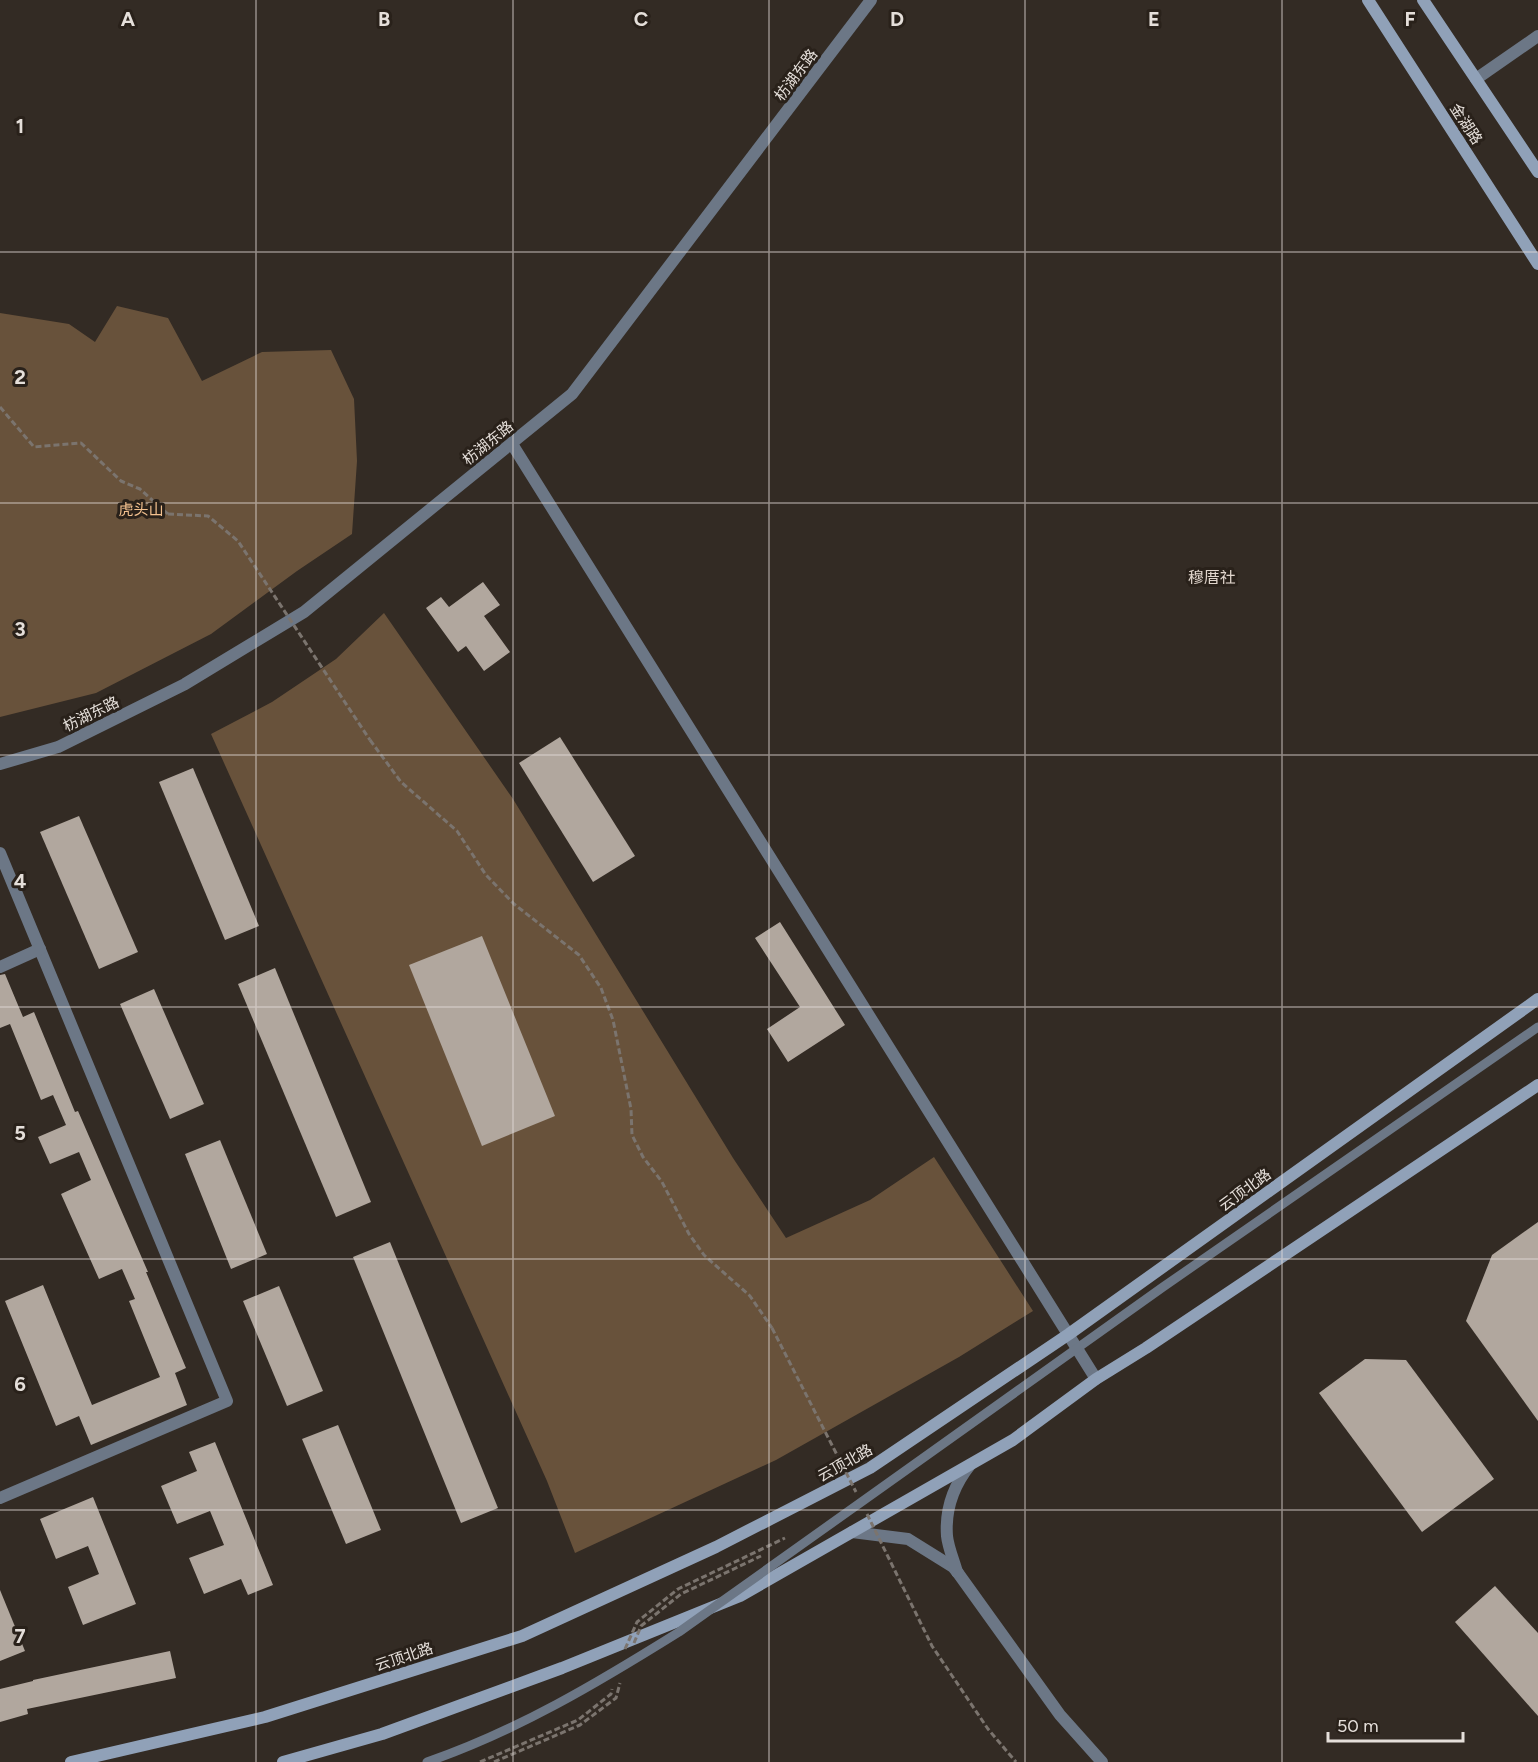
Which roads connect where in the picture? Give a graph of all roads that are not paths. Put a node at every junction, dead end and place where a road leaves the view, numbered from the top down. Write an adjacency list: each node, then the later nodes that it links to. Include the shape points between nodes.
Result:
1 (871, 0): 8 (street, 枋湖东路, via 572,394)
2 (1368, 0): 7 (main road, 金湖路)
3 (1423, 0): 5 (main road)
4 (1538, 36): 5 (street)
5 (1476, 79): 6 (main road)
6 (1538, 172)
7 (1538, 264)
8 (512, 444): 9 (street, 枋湖东路, via 304,612 185,684 58,747); 16 (street)
9 (0, 764)
10 (0, 853): 11 (street)
11 (40, 949): 12 (street); 19 (street, via 227,1401)
12 (0, 967)
13 (1538, 999): 16 (main road, 云顶北路)
14 (1538, 1027): 24 (lane, bridge, via 1143,1300 679,1632 600,1681)
15 (1538, 1085): 17 (main road)
16 (1069, 1334): 17 (street); 22 (main road, 云顶北路, via 870,1468 716,1547 522,1636 265,1717)
17 (1096, 1379): 18 (main road, via 1013,1440)
18 (970, 1465): 20 (main road); 21 (street, via 958,1481 949,1508 947,1537)
19 (0, 1498)
20 (852, 1532): 21 (street, via 908,1539); 23 (main road, via 740,1596 562,1668 393,1730)
21 (958, 1573): 25 (street, via 1060,1715)
22 (71, 1762)
23 (283, 1762)
24 (428, 1762)
25 (1102, 1762)

